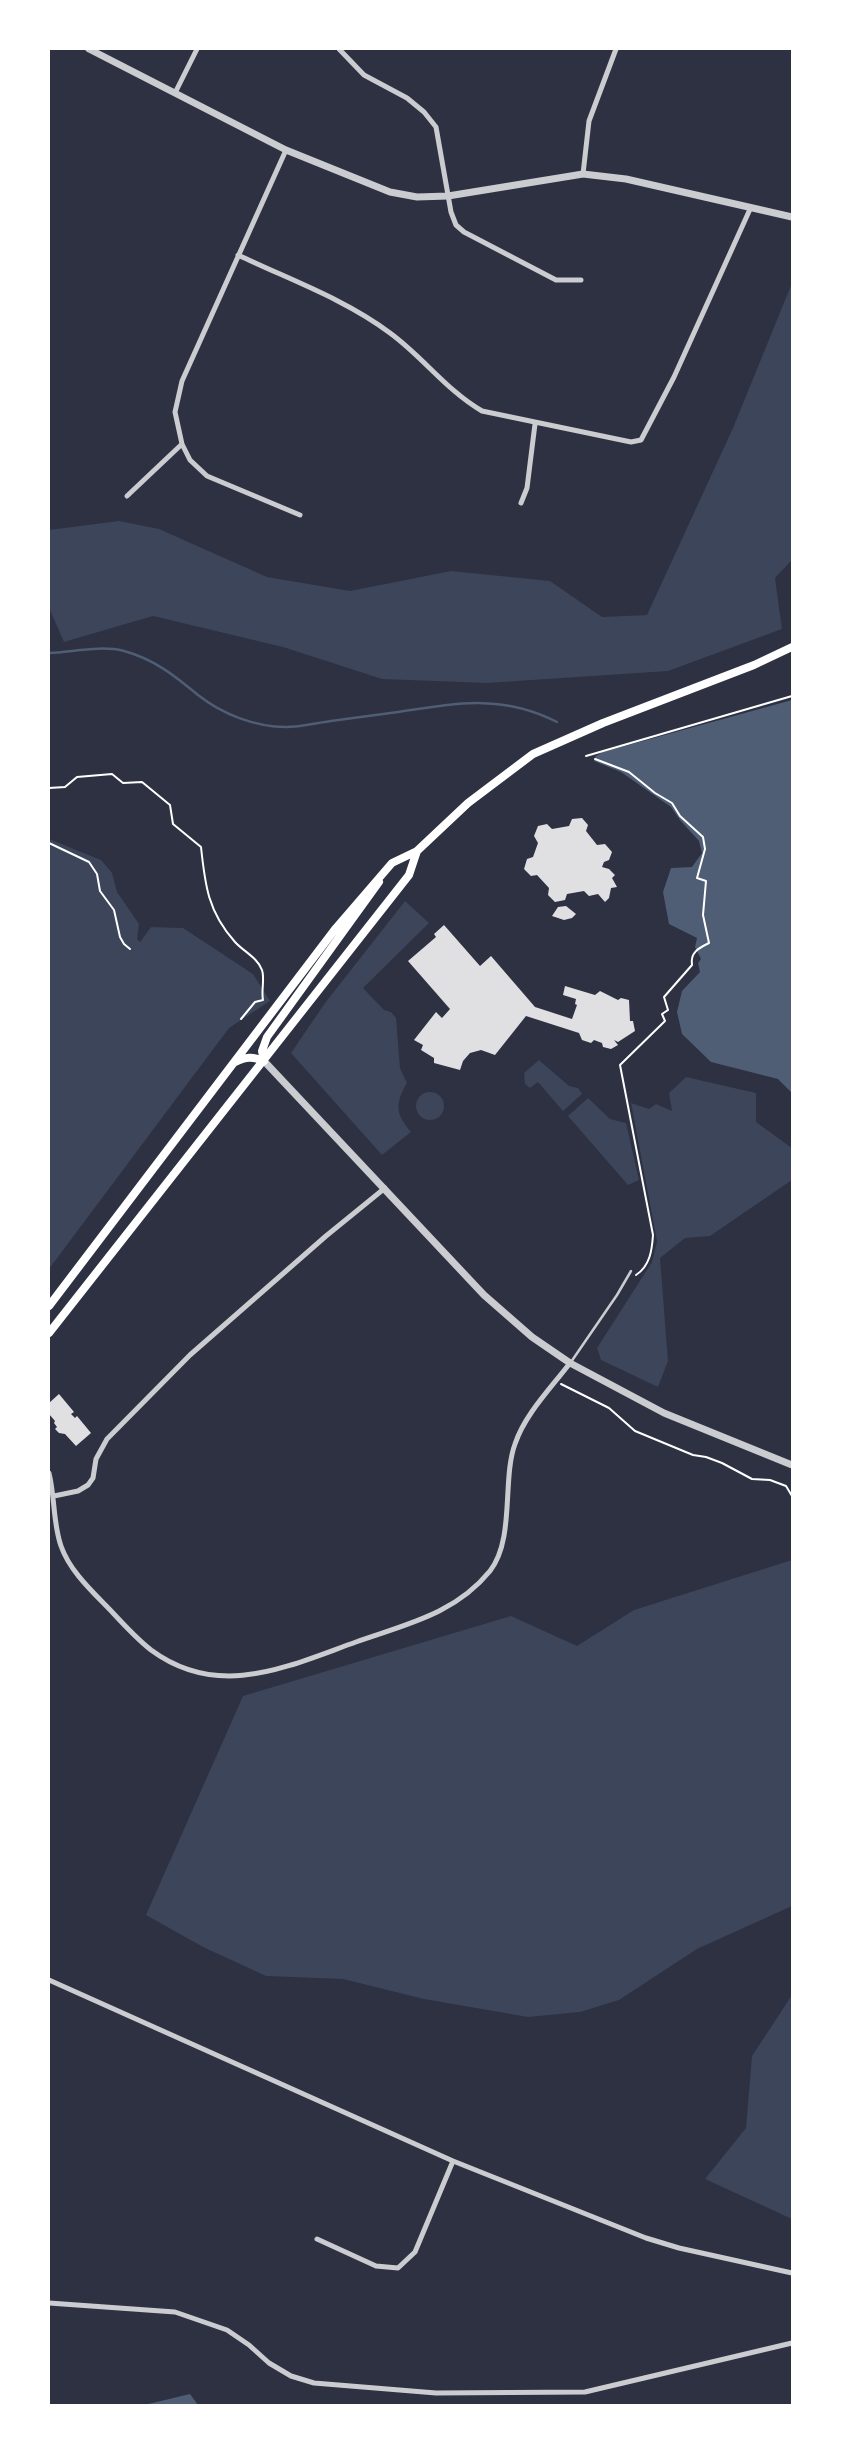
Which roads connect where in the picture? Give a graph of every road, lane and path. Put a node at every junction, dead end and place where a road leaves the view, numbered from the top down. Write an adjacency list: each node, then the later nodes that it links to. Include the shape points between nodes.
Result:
1 (89, 49): 5 (street)
2 (197, 49): 5 (street)
3 (339, 49): 8 (street, via 364,75 407,98 436,127)
4 (616, 49): 7 (street, via 589,121)
5 (175, 93): 6 (street)
6 (286, 150): 8 (street, via 390,192); 11 (street)
7 (583, 174): 8 (street); 9 (street)
8 (448, 196): 12 (street, via 456,225 476,240 556,280)
9 (751, 207): 10 (street); 13 (street, via 674,377 641,440 631,442)
10 (792, 217)
11 (238, 254): 13 (street, via 367,316 461,398 482,411); 14 (street, via 182,381 176,412)
12 (581, 280)
13 (535, 424): 16 (street)
14 (182, 444): 15 (street); 17 (street, via 190,460 208,476)
15 (127, 496)
16 (521, 503)
17 (300, 515)
18 (792, 647): 24 (main road, via 533,754 468,803)
19 (792, 696): 20 (path)
20 (586, 756)
21 (595, 759): 32 (path, via 629,772 672,803 680,816 703,837 705,849 697,878 706,881 703,915 709,943 696,949 692,965 664,997 668,1010 662,1014 665,1021 620,1065 653,1234 652,1252 643,1271)
22 (49, 788): 27 (path, via 65,787 78,777 112,774 123,783 142,782 170,805 173,824 201,847 205,882 214,913 223,928 259,963 263,971 263,1000 255,1002)
23 (49, 843): 26 (path, via 89,862 98,874 100,891 114,910 120,937)
24 (418, 852): 25 (main road); 28 (main road, via 408,875)
25 (392, 863): 28 (main road, via 267,1037 262,1052); 29 (main road, via 354,905)
26 (130, 949)
27 (241, 1019)
28 (264, 1060): 29 (main road, via 244,1057); 30 (street); 34 (main road)
29 (232, 1064): 33 (main road)
30 (385, 1188): 35 (street, via 484,1296 532,1337); 39 (street, via 190,1355 107,1439 96,1459 94,1478 88,1485 78,1491)
31 (631, 1271): 32 (lane)
32 (626, 1280): 35 (lane)
33 (49, 1306)
34 (49, 1333)
35 (570, 1363): 36 (street); 37 (street, via 664,1414)
36 (556, 1381): 39 (street, via 528,1419 515,1444 500,1550 492,1568 477,1586 448,1608 275,1671 243,1677 217,1675 187,1668 152,1650 84,1583 69,1562 61,1546); 40 (path, via 609,1408 636,1431 693,1456 706,1457 752,1479 770,1480 786,1486)
37 (792, 1464)
38 (49, 1474): 39 (street)
39 (54, 1496)
40 (792, 1496)
41 (49, 1980): 42 (street)
42 (454, 2161): 43 (street, via 415,2252 398,2268 376,2266); 44 (street, via 646,2238)
43 (317, 2239)
44 (792, 2273)
45 (49, 2303): 46 (street, via 175,2312 227,2330 291,2376 314,2383 436,2393 586,2392)
46 (792, 2343)

